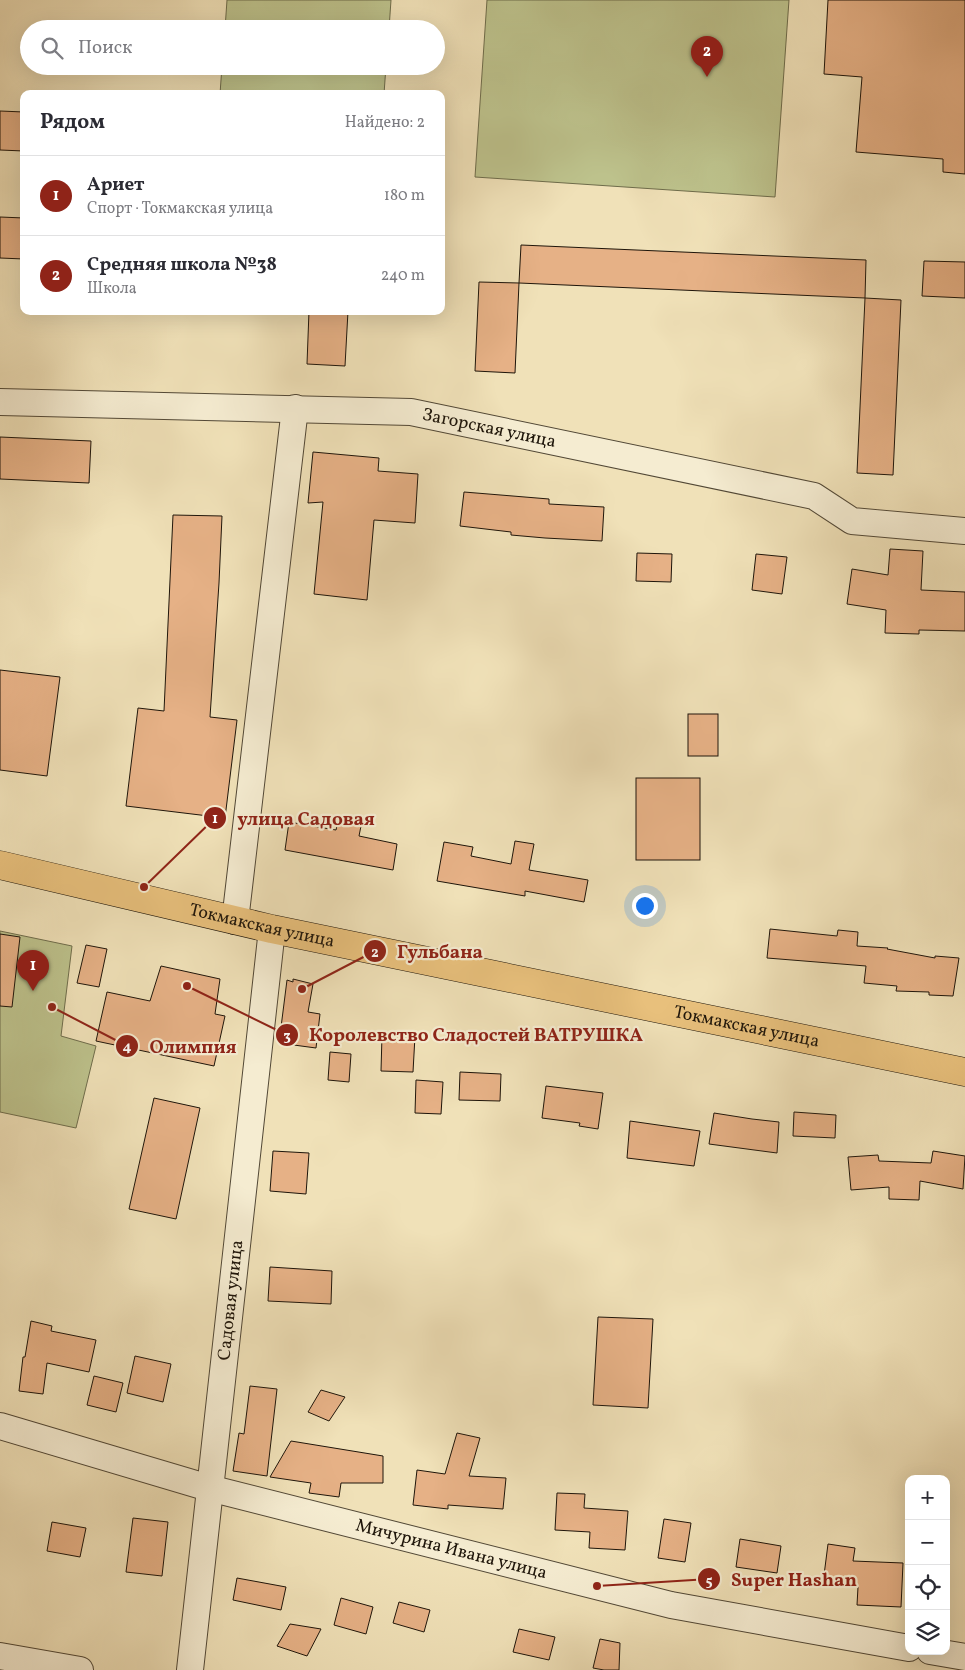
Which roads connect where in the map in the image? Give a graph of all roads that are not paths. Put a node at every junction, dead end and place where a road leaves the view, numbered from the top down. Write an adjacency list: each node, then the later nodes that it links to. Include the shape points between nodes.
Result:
1 (0, 402): 2 (street, Загорская улица)
2 (295, 408): 3 (street, Загорская улица, via 411,412 814,496 852,521); 5 (street)
3 (965, 531)
4 (0, 865): 5 (main road, Токмакская улица)
5 (235, 921): 6 (main road, Токмакская улица)
6 (272, 930): 7 (main road, Токмакская улица); 9 (street, Садовая улица)
7 (965, 1072)
8 (0, 1426): 9 (street, Мичурина Ивана улица)
9 (209, 1488): 10 (street, Мичурина Ивана улица, via 671,1606); 15 (street, Садовая улица)
10 (905, 1647)
11 (950, 1655): 13 (street)
12 (0, 1656): 14 (street)
13 (965, 1658)
14 (80, 1670)
15 (190, 1670)

